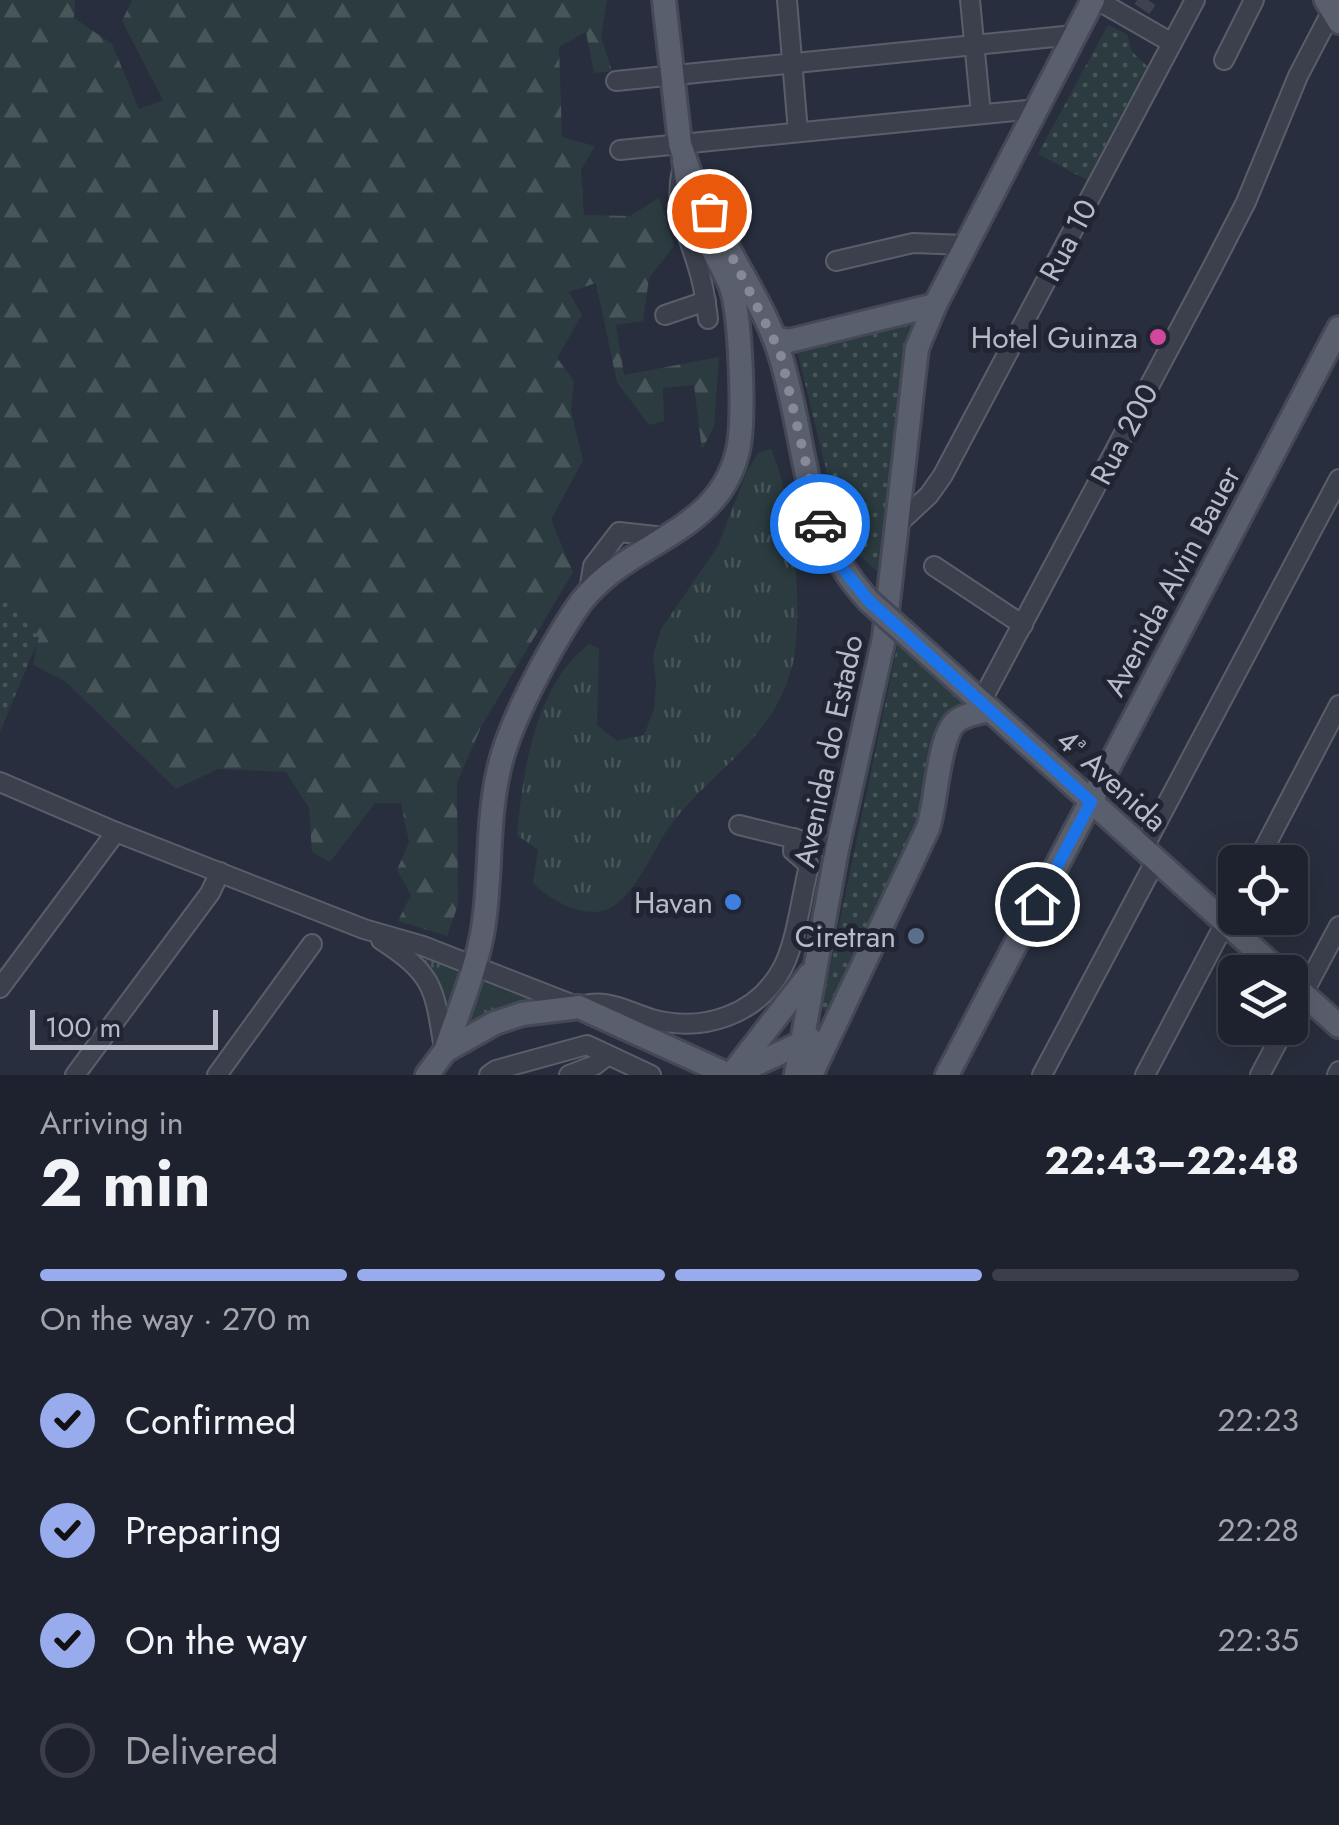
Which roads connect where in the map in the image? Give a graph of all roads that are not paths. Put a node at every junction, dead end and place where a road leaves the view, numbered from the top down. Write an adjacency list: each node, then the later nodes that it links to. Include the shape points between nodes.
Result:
1 (664, 0): 12 (main road)
2 (787, 0): 11 (street)
3 (970, 0): 9 (street)
4 (1195, 0): 8 (street, Rua 10)
5 (1254, 0): 10 (street)
6 (1334, 8): 28 (street, Rua 200, via 1246,202)
7 (1085, 11): 8 (street, via 1139,16); 9 (street); 14 (main road, Avenida do Estado)
8 (1172, 43): 26 (street, Rua 10, via 943,475)
9 (974, 45): 11 (street); 15 (street)
10 (1224, 60)
11 (792, 64): 12 (street); 16 (street)
12 (672, 76): 13 (street); 18 (main road)
13 (616, 81)
14 (1036, 109): 15 (street); 19 (main road, Avenida do Estado)
15 (981, 114): 16 (street)
16 (798, 132): 18 (street)
17 (620, 150): 18 (street)
18 (682, 152): 22 (street, via 678,208 707,310); 24 (main road, 4ª Avenida); 47 (main road, via 695,216 731,288 739,320 740,435 729,481 702,515 609,571 550,654 499,766)
19 (966, 244): 20 (street, via 912,243); 21 (main road, Avenida do Estado)
20 (836, 260)
21 (935, 305): 24 (main road, via 789,341); 26 (main road, Avenida do Estado, via 917,348)
22 (665, 315)
23 (1339, 328): 32 (main road, Avenida Alvin Bauer)
24 (774, 338): 30 (main road, 4ª Avenida, bridge, via 829,547 869,601)
25 (1339, 479): 38 (street)
26 (899, 523): 37 (main road, Avenida do Estado, via 877,674)
27 (934, 566): 28 (street)
28 (1023, 625): 30 (street, Rua 200)
29 (1339, 705): 36 (street)
30 (986, 706): 32 (main road, 4ª Avenida); 54 (main road, via 958,720 944,737 928,828)
31 (0, 782): 34 (street)
32 (1091, 802): 38 (main road, 4ª Avenida); 67 (main road, Avenida Alvin Bauer)
33 (739, 825): 35 (street)
34 (116, 832): 39 (street); 50 (street)
35 (794, 838): 37 (street); 52 (street, via 794,852 808,870 785,964 765,995 731,1016 696,1026 597,1000)
36 (1265, 845)
37 (837, 849): 48 (main road, Avenida do Estado)
38 (1150, 854): 40 (main road, 4ª Avenida); 68 (street)
39 (220, 872): 42 (street); 59 (street)
40 (1218, 904)
41 (1339, 926): 49 (street)
42 (364, 928): 47 (street); 58 (street, via 424,971 434,996)
43 (1218, 935): 69 (street)
44 (1249, 935): 46 (main road, 4ª Avenida)
45 (312, 944): 60 (street)
46 (1266, 955)
47 (475, 965): 52 (street); 58 (main road)
48 (813, 970): 55 (main road, Avenida do Estado); 64 (main road)
49 (1308, 971)
50 (0, 988)
51 (1308, 997): 53 (main road)
52 (579, 1008): 58 (main road, via 522,1014 469,1035); 64 (main road)
53 (1339, 1026)
54 (833, 1029): 55 (main road); 66 (main road)
55 (801, 1044): 64 (main road); 65 (main road, Avenida do Estado)
56 (1276, 1045): 70 (street)
57 (608, 1055): 61 (street, via 580,1046); 62 (street); 63 (street)
58 (439, 1065)
59 (75, 1075)
60 (217, 1075)
61 (489, 1075)
62 (568, 1075)
63 (650, 1075)
64 (730, 1075)
65 (796, 1075)
66 (811, 1075)
67 (947, 1075)
68 (1042, 1075)
69 (1145, 1075)
70 (1260, 1075)

